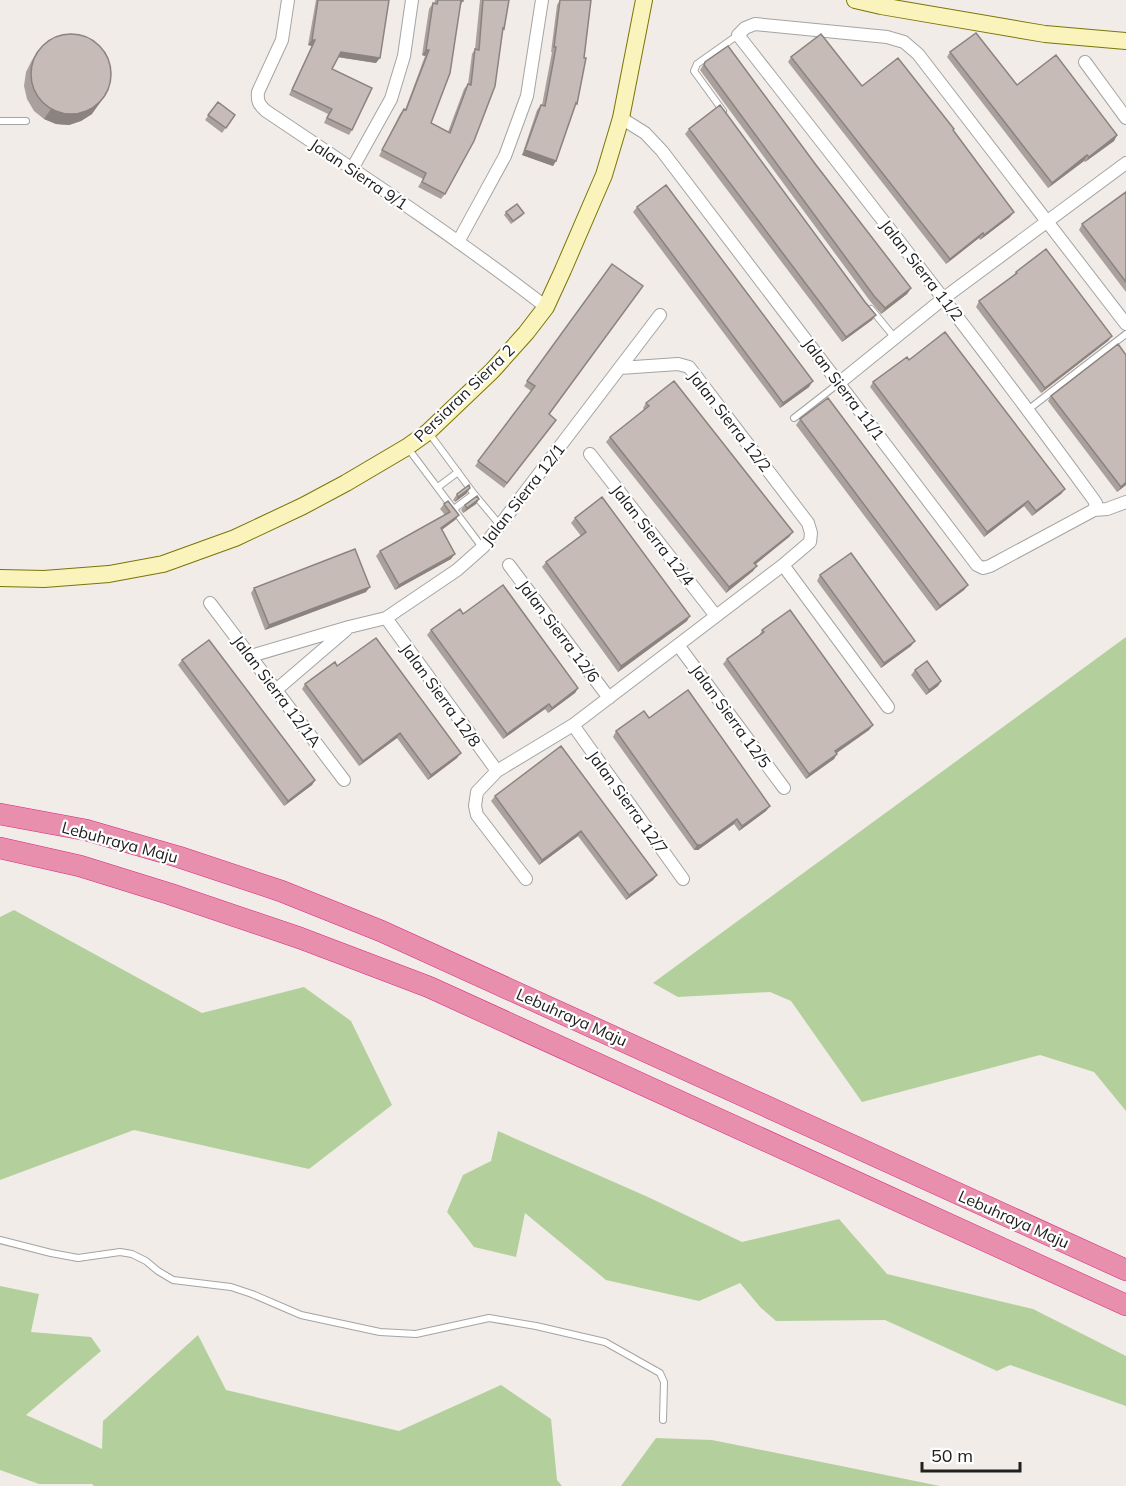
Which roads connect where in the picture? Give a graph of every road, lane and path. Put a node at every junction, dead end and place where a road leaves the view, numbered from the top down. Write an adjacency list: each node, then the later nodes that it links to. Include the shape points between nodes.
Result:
1 (288, 0): 16 (street, Jalan Sierra 9/1, via 282,40 257,99 266,111)
2 (412, 0): 16 (street, via 404,56 391,99)
3 (542, 0): 18 (street, via 527,96 505,156)
4 (644, 0): 11 (street, Persiaran Sierra 2)
5 (855, 0): 6 (street)
6 (881, 3): 8 (street, via 1046,34)
7 (738, 35): 10 (lane, via 697,64 694,71); 17 (street, via 755,24 904,42 918,54); 19 (street, Jalan Sierra 11/2)
8 (1126, 41)
9 (1085, 62): 12 (street)
10 (726, 116)
11 (621, 118): 21 (street, Persiaran Sierra 2, via 604,175); 27 (street, Jalan Sierra 11/1, via 645,133 662,151)
12 (1126, 118)
13 (0, 121): 14 (lane)
14 (26, 121)
15 (1126, 163): 17 (street)
16 (352, 169): 18 (street, Jalan Sierra 9/1)
17 (1047, 220): 19 (street); 23 (street)
18 (458, 242): 21 (street, Jalan Sierra 9/1)
19 (944, 298): 25 (street); 28 (street, Jalan Sierra 11/2)
20 (866, 304): 25 (lane)
21 (546, 307): 30 (street, Persiaran Sierra 2, via 492,371)
22 (660, 315): 26 (street, Jalan Sierra 12/1)
23 (1126, 324)
24 (1126, 334): 28 (lane)
25 (895, 338): 27 (street)
26 (620, 368): 39 (street, Jalan Sierra 12/1); 42 (street, Jalan Sierra 12/2, via 678,364 689,367 808,523 810,542)
27 (839, 383): 29 (lane); 38 (street, Jalan Sierra 11/1, via 983,568)
28 (1029, 409): 38 (street, Jalan Sierra 11/2, via 1092,496)
29 (794, 418)
30 (428, 432): 31 (street, Persiaran Sierra 2); 33 (lane)
31 (407, 447): 34 (lane); 43 (street, Persiaran Sierra 2, via 303,506 235,538 162,564 66,578)
32 (591, 454): 45 (street, Jalan Sierra 12/4)
33 (458, 472): 34 (lane); 35 (lane)
34 (438, 487): 37 (lane)
35 (474, 494): 37 (lane); 39 (lane)
36 (1126, 502): 38 (street)
37 (454, 509): 40 (lane)
38 (1094, 510)
39 (500, 525): 40 (street, Jalan Sierra 12/1)
40 (483, 548): 46 (street, Jalan Sierra 12/1)
41 (509, 565): 51 (street, Jalan Sierra 12/6)
42 (783, 565): 45 (street); 52 (street)
43 (0, 578)
44 (210, 603): 49 (street, Jalan Sierra 12/1A)
45 (717, 616): 48 (street)
46 (386, 618): 47 (street, Jalan Sierra 12/1); 54 (street, Jalan Sierra 12/8)
47 (349, 627): 49 (street, Jalan Sierra 12/1); 50 (street)
48 (678, 645): 51 (street); 56 (street, Jalan Sierra 12/5)
49 (250, 656): 50 (street, Jalan Sierra 12/1A)
50 (276, 690): 55 (street, Jalan Sierra 12/1A)
51 (609, 698): 53 (street)
52 (888, 707)
53 (573, 725): 54 (street); 60 (street, Jalan Sierra 12/7)
54 (497, 771): 59 (street, via 477,792 477,815)
55 (344, 780)
56 (784, 788)
57 (0, 814): 62 (highway, Lebuhraya Maju, via 86,830 179,857 381,930)
58 (0, 848): 63 (highway, Lebuhraya Maju, via 80,866 170,894 429,987)
59 (526, 879)
60 (683, 879)
61 (0, 1240): 64 (lane, via 78,1258 132,1254 173,1280 231,1287 301,1315 380,1332 416,1334 489,1318 605,1342 660,1373 664,1382)
62 (1126, 1270)
63 (1126, 1305)
64 (663, 1420)

